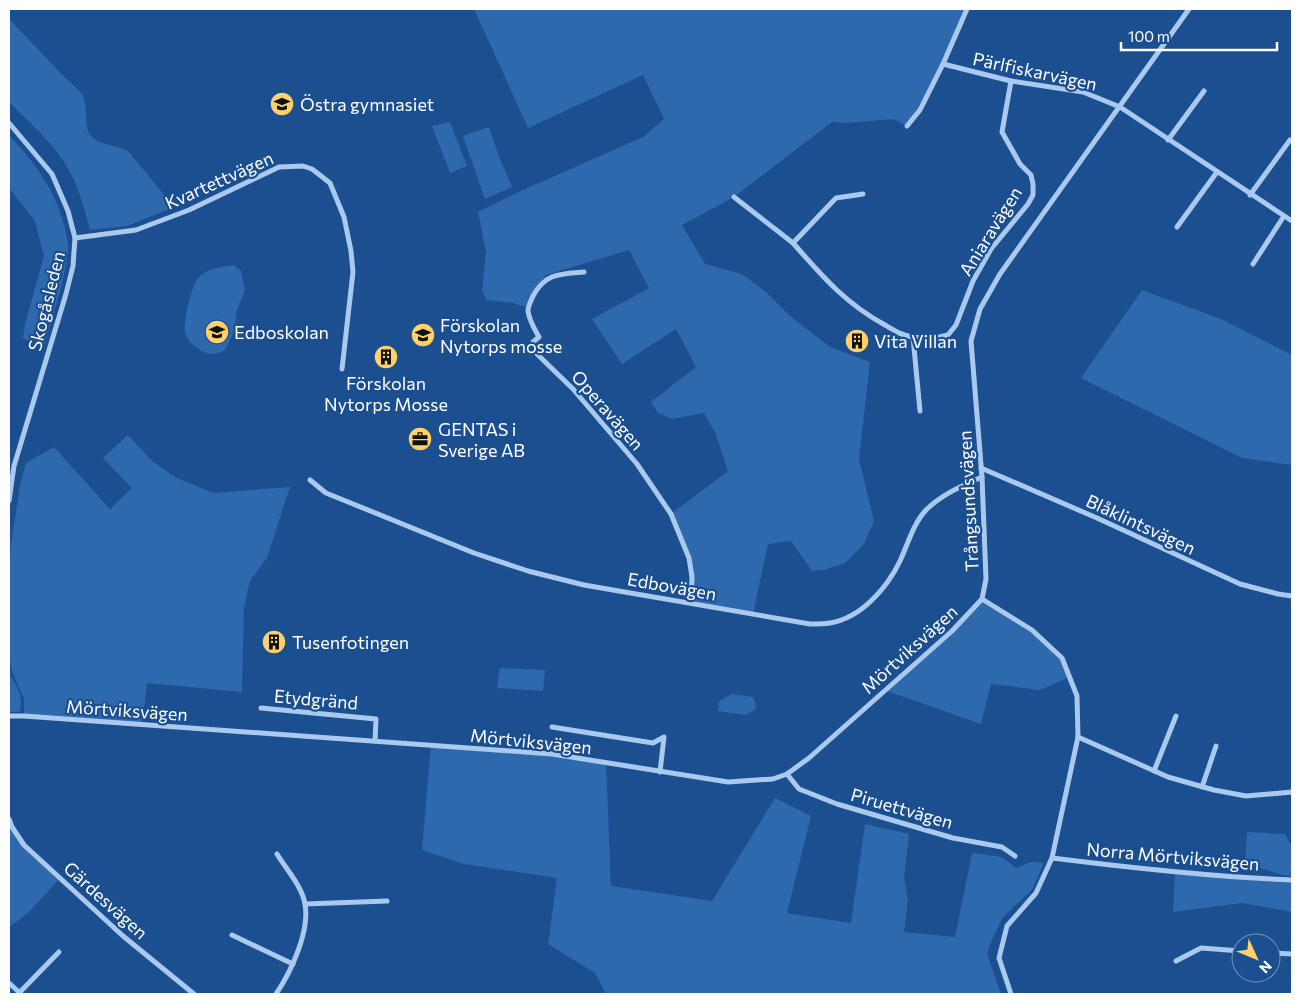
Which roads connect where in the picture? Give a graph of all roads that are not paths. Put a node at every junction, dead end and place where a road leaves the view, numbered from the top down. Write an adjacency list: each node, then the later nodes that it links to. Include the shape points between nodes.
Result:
1 (967, 9): 3 (street, Pärlfiskarvägen)
2 (1189, 9): 6 (street, Trångsundsvägen)
3 (943, 64): 4 (street, Pärlfiskarvägen); 8 (street, Pärlfiskarvägen, via 920,110)
4 (1011, 81): 6 (street, Pärlfiskarvägen, via 1084,92); 22 (street, Aniaravägen, via 1002,132 1020,164 1031,174 1033,194 991,249 956,325 948,335 931,339)
5 (1204, 91): 9 (street)
6 (1120, 107): 9 (street, Pärlfiskarvägen); 26 (street, Trångsundsvägen, via 1000,274 980,309 972,341)
7 (9, 123): 18 (street, Skogåsleden, via 52,174 68,211)
8 (907, 126)
9 (1168, 140): 11 (street, Pärlfiskarvägen)
10 (1290, 140): 13 (street)
11 (1217, 172): 13 (street, Pärlfiskarvägen); 17 (street)
12 (863, 194): 19 (street, via 836,198)
13 (1250, 195): 15 (street, Pärlfiskarvägen)
14 (734, 198): 19 (street, Aniaravägen)
15 (1284, 216): 16 (street, Pärlfiskarvägen); 20 (street)
16 (1292, 221)
17 (1177, 227)
18 (75, 238): 23 (street, Kvartettvägen, via 136,230 188,210 279,167 312,169 330,183 344,218 351,251 353,272); 25 (street, Skogåsleden, via 73,266 52,345)
19 (794, 243): 22 (street, Aniaravägen, via 832,287 866,315 904,336)
20 (1252, 264)
21 (584, 272): 32 (street, Operavägen, via 546,279 536,291 528,312 539,337 533,342 537,354 573,389 637,464 671,514 689,558 692,577)
22 (914, 337): 24 (street)
23 (342, 369)
24 (920, 411)
25 (12, 465): 29 (street, Skogåsleden)
26 (981, 468): 27 (street, Trångsundsvägen); 30 (street, Blåklintsvägen, via 1240,584)
27 (982, 477): 31 (street, Trångsundsvägen, via 986,579); 32 (street, Edbovägen, via 941,497 925,511 884,586 865,606 842,620 810,624)
28 (310, 480): 32 (street, Edbovägen, via 326,493 474,553 528,571 584,585)
29 (9, 501)
30 (1292, 596)
31 (982, 599): 37 (street, via 1032,630 1062,658 1077,696); 42 (street, Mörtviksvägen, via 952,631)
32 (690, 603)
33 (261, 708): 38 (street, Etydgränd, via 376,719)
34 (9, 716): 38 (street, Mörtviksvägen)
35 (1176, 716): 40 (street)
36 (552, 727): 41 (street, via 653,743 664,737)
37 (1078, 737): 40 (street); 48 (street)
38 (375, 741): 41 (street, Mörtviksvägen, via 552,754)
39 (1216, 746): 43 (street)
40 (1154, 771): 43 (street)
41 (660, 772): 42 (street, Mörtviksvägen, via 728,782 773,779)
42 (787, 774): 47 (street, Piruettvägen, via 799,789 837,804 953,838 1002,847)
43 (1202, 787): 44 (street, via 1246,796)
44 (1292, 792)
45 (9, 819): 59 (street, Gärdesvägen, via 24,845 123,936)
46 (277, 854): 51 (street, via 299,888)
47 (1015, 856)
48 (1052, 858): 49 (street, Norra Mörtviksvägen, via 1138,869); 61 (street, via 1036,893 1008,926 999,958)
49 (1292, 880)
50 (387, 902): 51 (street)
51 (305, 904): 56 (street, via 304,928)
52 (232, 935): 56 (street)
53 (1231, 950): 55 (street, via 1201,948)
54 (59, 952): 58 (street)
55 (1176, 961)
56 (293, 964): 60 (street)
57 (9, 983): 58 (street)
58 (20, 993)
59 (194, 994)
60 (276, 994)
61 (1011, 994)

